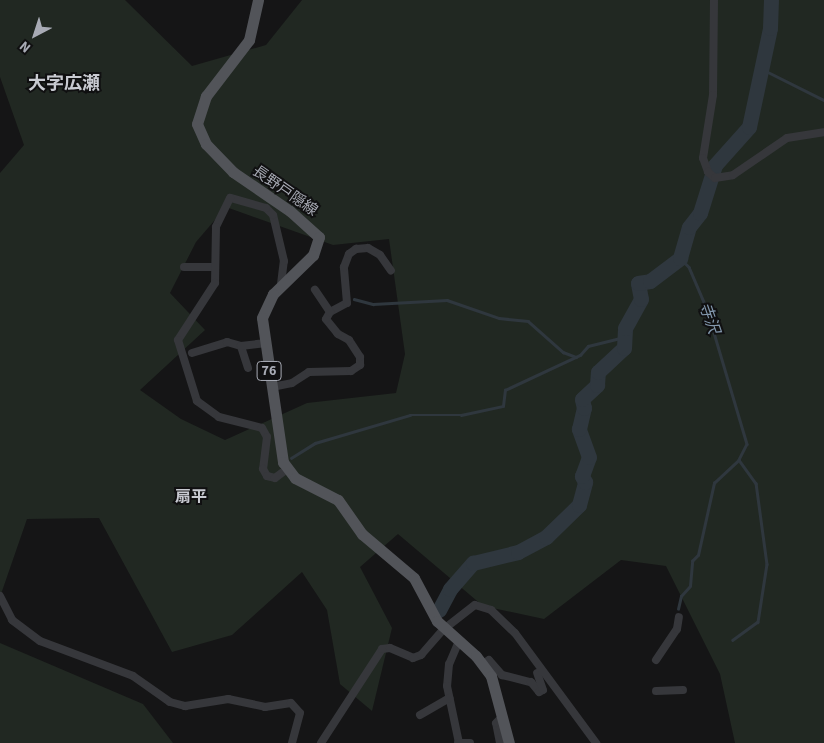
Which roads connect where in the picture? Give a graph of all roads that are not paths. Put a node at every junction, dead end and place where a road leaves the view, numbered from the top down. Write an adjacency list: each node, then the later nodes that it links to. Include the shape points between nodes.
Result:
1 (258, 0): 7 (main road, 長野戸隠線 / 76, via 256,23 246,46 206,96 197,124 206,144 232,172 317,233 313,254)
2 (714, 0): 3 (street, via 713,95 702,158 708,172 715,178 733,175 787,138)
3 (824, 132)
4 (184, 267): 5 (street)
5 (213, 267): 7 (street, via 216,227 230,198 266,208 273,215 284,261); 15 (street, via 215,283 178,340 184,366 197,401 219,417 262,428 266,437 263,469 267,476 275,478)
6 (391, 271): 9 (street, via 380,255 368,248 349,254 344,267 347,303)
7 (281, 284): 10 (main road, 長野戸隠線 / 76, via 263,312)
8 (315, 290): 9 (street)
9 (330, 312): 14 (street, via 326,319 338,334 349,340 360,357 360,365 351,371 309,372 292,383)
10 (264, 343): 11 (street); 14 (main road, 長野戸隠線 / 76)
11 (241, 346): 12 (street, via 227,342); 13 (street)
12 (192, 353)
13 (248, 368)
14 (272, 388): 15 (main road, 長野戸隠線 / 76)
15 (287, 469): 18 (main road, via 300,481 338,500 362,534 414,578 427,607)
16 (0, 596): 29 (street, via 12,620 40,641 133,676 170,702 185,706 228,699 265,707 291,702 300,713)
17 (679, 617): 20 (street, via 677,629)
18 (444, 629): 19 (main road); 22 (street, via 475,605 483,606 515,633); 30 (street, via 421,655 414,658 390,648 382,649)
19 (459, 641): 21 (main road); 25 (street, via 449,664)
20 (656, 660)
21 (483, 664): 22 (street, via 489,660 502,675 531,682 539,692 543,690 536,671); 27 (main road, via 496,689)
22 (539, 670): 28 (street, via 580,718)
23 (683, 690): 24 (street)
24 (656, 691)
25 (449, 698): 26 (street); 31 (street)
26 (420, 715)
27 (502, 717): 33 (street, via 496,722); 34 (main road)
28 (589, 736): 35 (street); 36 (street)
29 (292, 743)
30 (321, 743)
31 (459, 743): 32 (street)
32 (470, 743)
33 (500, 743)
34 (509, 743)
35 (584, 743)
36 (596, 743)

